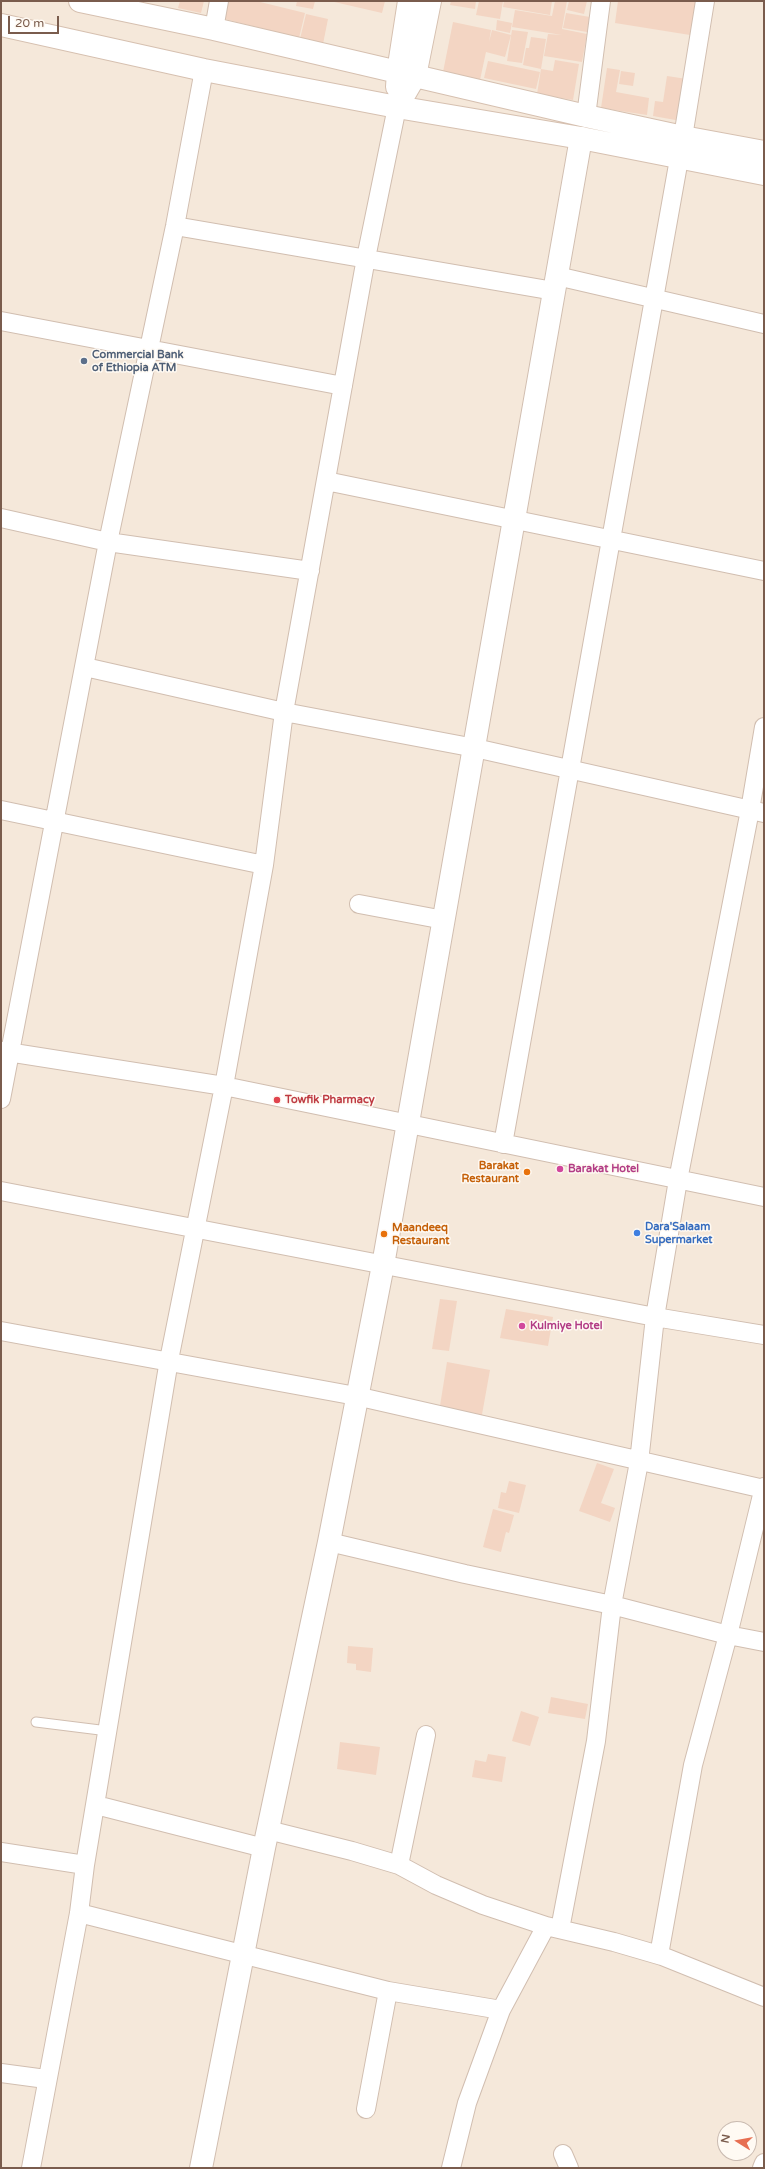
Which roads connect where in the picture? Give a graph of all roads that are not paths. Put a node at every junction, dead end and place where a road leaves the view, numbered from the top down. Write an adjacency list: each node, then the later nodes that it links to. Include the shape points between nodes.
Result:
1 (80, 1): 8 (street)
2 (219, 1): 8 (street)
3 (409, 1): 10 (street)
4 (430, 1): 10 (street)
5 (601, 1): 12 (street)
6 (705, 1): 13 (street)
7 (1, 25): 9 (street)
8 (214, 29): 10 (street)
9 (204, 70): 11 (street); 18 (street)
10 (406, 74): 11 (street); 12 (street)
11 (397, 107): 14 (street); 19 (street)
12 (586, 116): 13 (street)
13 (682, 137): 15 (street)
14 (581, 138): 16 (street); 20 (street)
15 (764, 152)
16 (679, 159): 17 (street); 21 (street)
17 (764, 174)
18 (175, 226): 19 (street); 24 (street)
19 (366, 258): 20 (street); 25 (street)
20 (555, 284): 21 (street); 28 (street)
21 (654, 300): 23 (street); 29 (street)
22 (1, 320): 24 (street)
23 (764, 324)
24 (149, 349): 25 (street); 30 (street)
25 (343, 386): 26 (street)
26 (326, 481): 28 (street); 31 (street)
27 (1, 518): 30 (street)
28 (513, 519): 29 (street); 36 (street)
29 (611, 539): 32 (street); 37 (street)
30 (108, 542): 31 (street); 33 (street)
31 (310, 571): 34 (street)
32 (764, 571)
33 (85, 666): 34 (street); 40 (street)
34 (284, 712): 36 (street); 41 (street)
35 (764, 727): 39 (street)
36 (475, 748): 37 (street); 43 (street)
37 (570, 770): 39 (street); 48 (street)
38 (1, 810): 40 (street)
39 (757, 812): 49 (street)
40 (55, 821): 41 (street); 44 (street)
41 (264, 865): 45 (street)
42 (358, 904): 43 (street)
43 (444, 920): 47 (street)
44 (6, 1052): 45 (street); 46 (street)
45 (224, 1086): 47 (street); 52 (street)
46 (1, 1099)
47 (408, 1123): 48 (street); 53 (street)
48 (503, 1144): 49 (street)
49 (678, 1180): 51 (street); 54 (street)
50 (1, 1191): 52 (street)
51 (764, 1197)
52 (196, 1229): 53 (street); 57 (street)
53 (383, 1265): 54 (street); 58 (street)
54 (655, 1317): 56 (street); 59 (street)
55 (1, 1331): 57 (street)
56 (764, 1335)
57 (169, 1360): 58 (street); 66 (street)
58 (356, 1396): 59 (street); 61 (street)
59 (639, 1462): 60 (street); 62 (street)
60 (764, 1489): 63 (street)
61 (329, 1542): 62 (street); 69 (street)
62 (612, 1605): 63 (street); 74 (street, via 596,1741)
63 (728, 1635): 64 (street); 76 (street, via 693,1765)
64 (764, 1642)
65 (36, 1722): 66 (lane)
66 (108, 1731): 68 (street)
67 (426, 1735): 72 (street)
68 (96, 1806): 69 (street); 71 (street)
69 (266, 1839): 72 (street, via 352,1851); 75 (street)
70 (1, 1852): 71 (street)
71 (85, 1865): 73 (street)
72 (399, 1865): 74 (street, via 436,1885 483,1905)
73 (79, 1913): 75 (street); 81 (street)
74 (553, 1928): 76 (street); 79 (street)
75 (244, 1955): 77 (street); 85 (street)
76 (659, 1955): 78 (street)
77 (388, 1991): 79 (street); 82 (street)
78 (764, 1997)
79 (501, 2010): 86 (street, via 467,2103)
80 (1, 2073): 81 (street)
81 (46, 2079): 84 (street)
82 (366, 2109)
83 (764, 2163): 87 (street)
84 (31, 2168)
85 (201, 2168)
86 (451, 2168)
87 (762, 2168)

